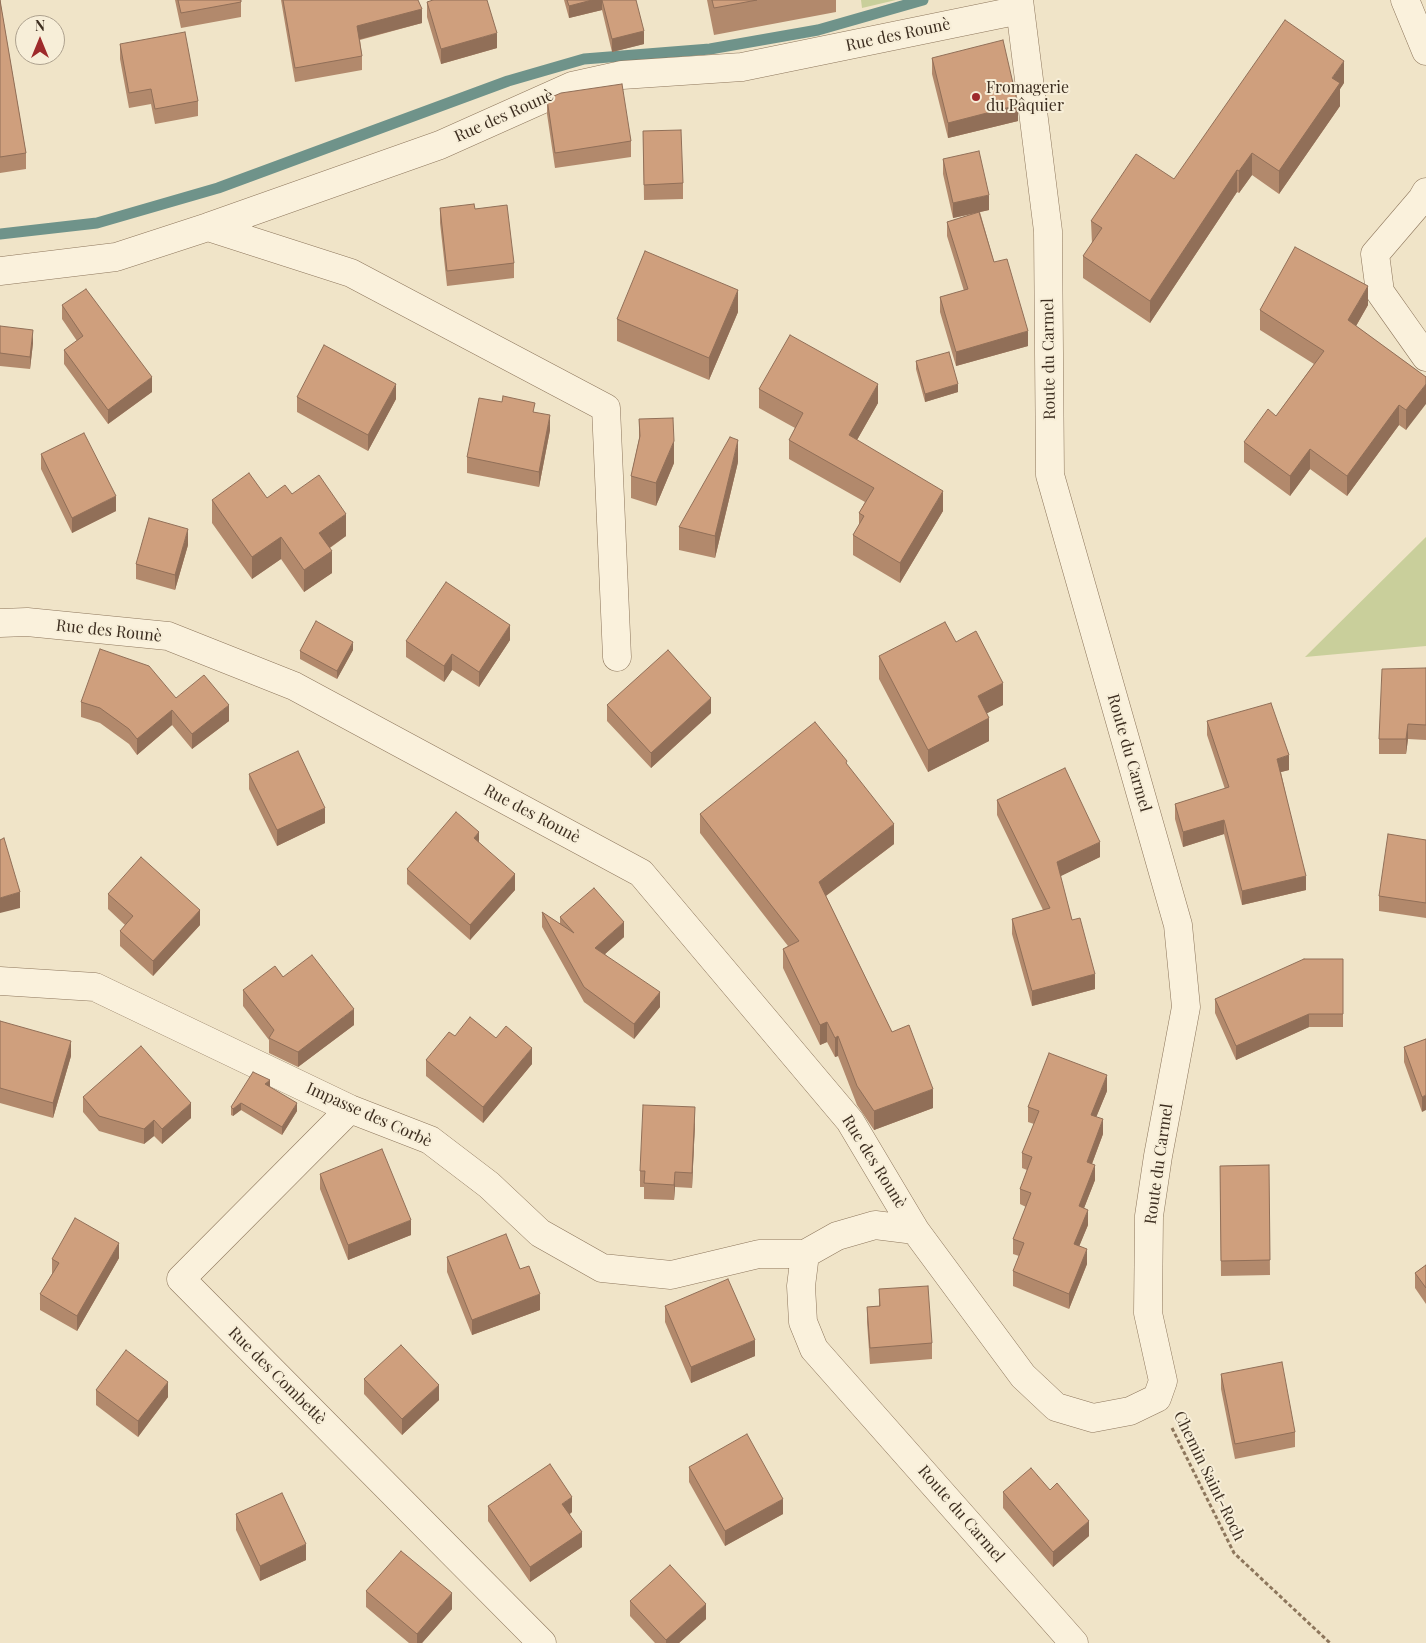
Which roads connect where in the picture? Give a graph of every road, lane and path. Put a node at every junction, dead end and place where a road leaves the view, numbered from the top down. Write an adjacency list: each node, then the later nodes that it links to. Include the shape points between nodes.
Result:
1 (1405, 0): 3 (street)
2 (1019, 5): 5 (street, Rue des Rounè, via 742,67 622,75 572,86 440,145); 14 (street, Route du Carmel, via 1048,231 1050,475 1178,925 1186,1007 1149,1216 1148,1314 1162,1381)
3 (1426, 52)
4 (1426, 192): 7 (street, via 1375,254 1380,292)
5 (208, 227): 6 (street, Rue des Rounè, via 116,257); 9 (street, via 351,273 606,408)
6 (0, 271)
7 (1426, 357)
8 (0, 623): 12 (street, Rue des Rounè, via 27,622 168,636 294,686 641,873 850,1121)
9 (617, 656)
10 (0, 981): 11 (street, Impasse des Corbè, via 95,987)
11 (350, 1109): 13 (street, Impasse des Corbè, via 430,1140 489,1185 540,1233 602,1268 671,1275 759,1254); 15 (street, Rue des Combettè, via 181,1279)
12 (915, 1230): 13 (street, via 875,1225 837,1236); 14 (street, via 1023,1376 1056,1407 1093,1418 1130,1412)
13 (805, 1254): 16 (street, Route du Carmel, via 803,1322 814,1349)
14 (1157, 1398): 17 (path, Chemin Saint-Roch, via 1234,1553)
15 (542, 1643)
16 (1074, 1643)
17 (1330, 1643)

